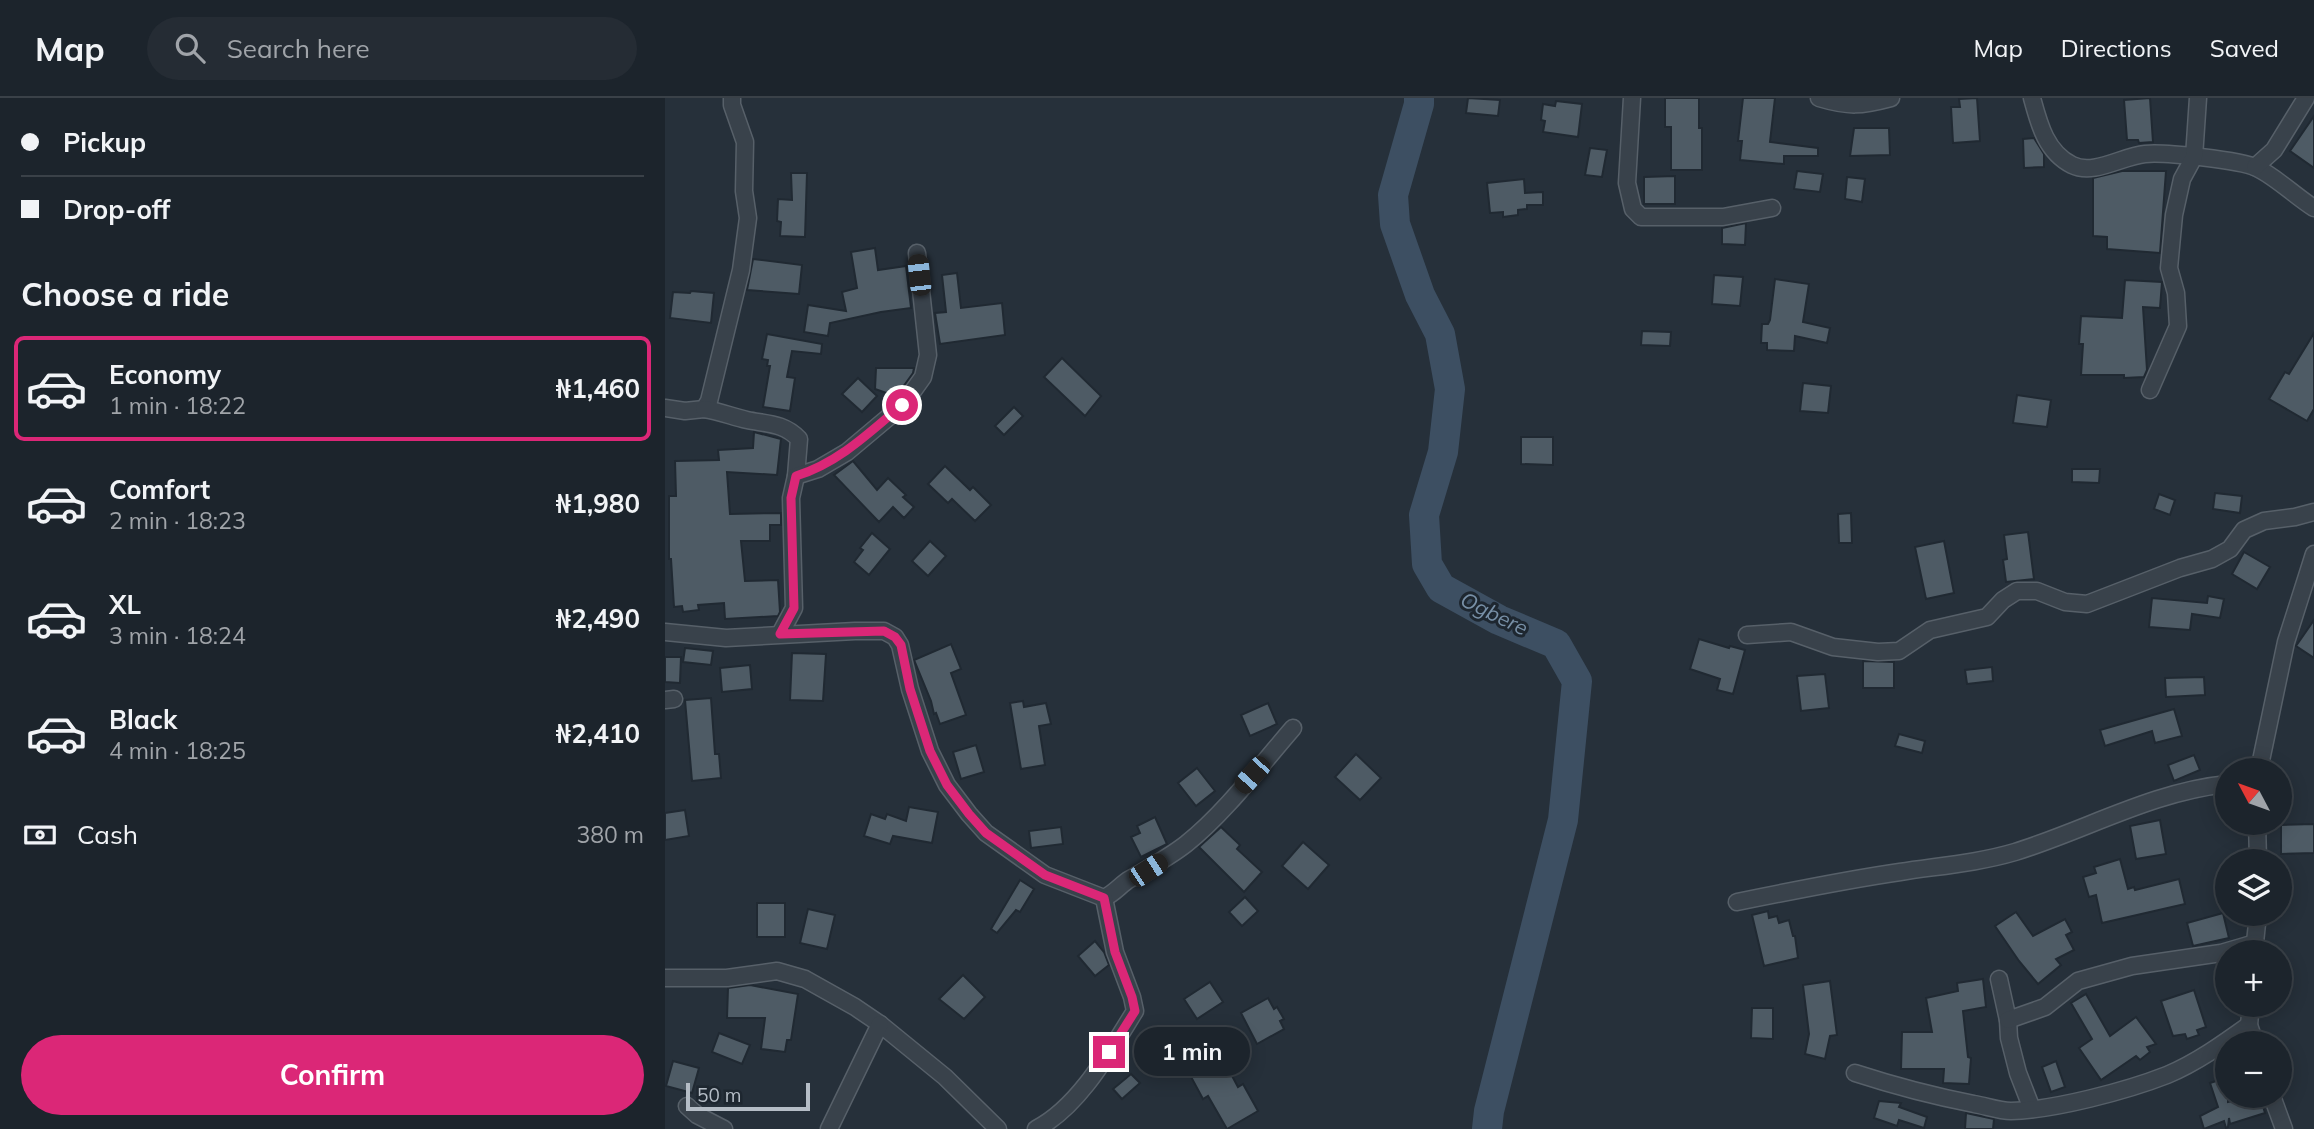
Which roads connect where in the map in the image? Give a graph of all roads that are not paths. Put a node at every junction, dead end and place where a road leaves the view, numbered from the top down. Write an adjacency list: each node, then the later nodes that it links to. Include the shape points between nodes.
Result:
1 (732, 98): 15 (street, via 745,142 748,218 733,305)
2 (1632, 98): 10 (street, via 1627,183 1633,209 1641,217 1723,217)
3 (1819, 98): 4 (street, via 1862,106)
4 (1891, 98)
5 (2032, 98): 8 (street, via 2050,145 2073,166 2088,168 2145,154)
6 (2198, 98): 8 (street)
7 (2306, 98): 9 (street, via 2274,150)
8 (2194, 157): 9 (street); 13 (street, via 2182,179 2174,215 2169,268 2178,326)
9 (2255, 167): 11 (street)
10 (1772, 208)
11 (2314, 208)
12 (917, 253): 16 (street, via 928,355 923,377 902,405 846,452)
13 (2150, 390)
14 (665, 408): 15 (street)
15 (704, 409): 16 (street, via 791,430 799,439)
16 (796, 476): 20 (street, via 791,498 794,608)
17 (2314, 512): 21 (street, via 2264,521 2244,530 2229,550 2212,559 2087,604 2065,602 2037,591 2017,592 1987,617 1930,630 1899,651 1833,647 1791,632)
18 (2314, 554): 23 (street, via 2286,642)
19 (665, 632): 20 (street, via 726,638)
20 (780, 634): 25 (street, via 884,631 895,637 930,751 969,814 986,833 1045,875)
21 (1747, 635)
22 (1293, 728): 25 (street, via 1188,842)
23 (2262, 758)
24 (2215, 785): 26 (street, via 2123,811 2015,852)
25 (1104, 898): 42 (street, via 1115,952 1135,1011 1076,1096 1053,1120)
26 (1737, 902)
27 (2215, 954): 31 (street, via 2132,966 2078,981 2045,1007)
28 (665, 978): 32 (street, via 727,978 777,971 805,979)
29 (1999, 979): 31 (street)
30 (2250, 1017): 33 (street)
31 (2008, 1020): 38 (street, via 2018,1073)
32 (880, 1024): 40 (street); 41 (street, via 945,1077)
33 (2249, 1025): 34 (street); 38 (street, via 2168,1074)
34 (2251, 1031)
35 (1855, 1073): 38 (street, via 1911,1091 2011,1111)
36 (687, 1106): 39 (street)
37 (2276, 1108): 43 (street)
38 (2032, 1109)
39 (724, 1129)
40 (829, 1129)
41 (998, 1129)
42 (1036, 1129)
43 (2284, 1129)

